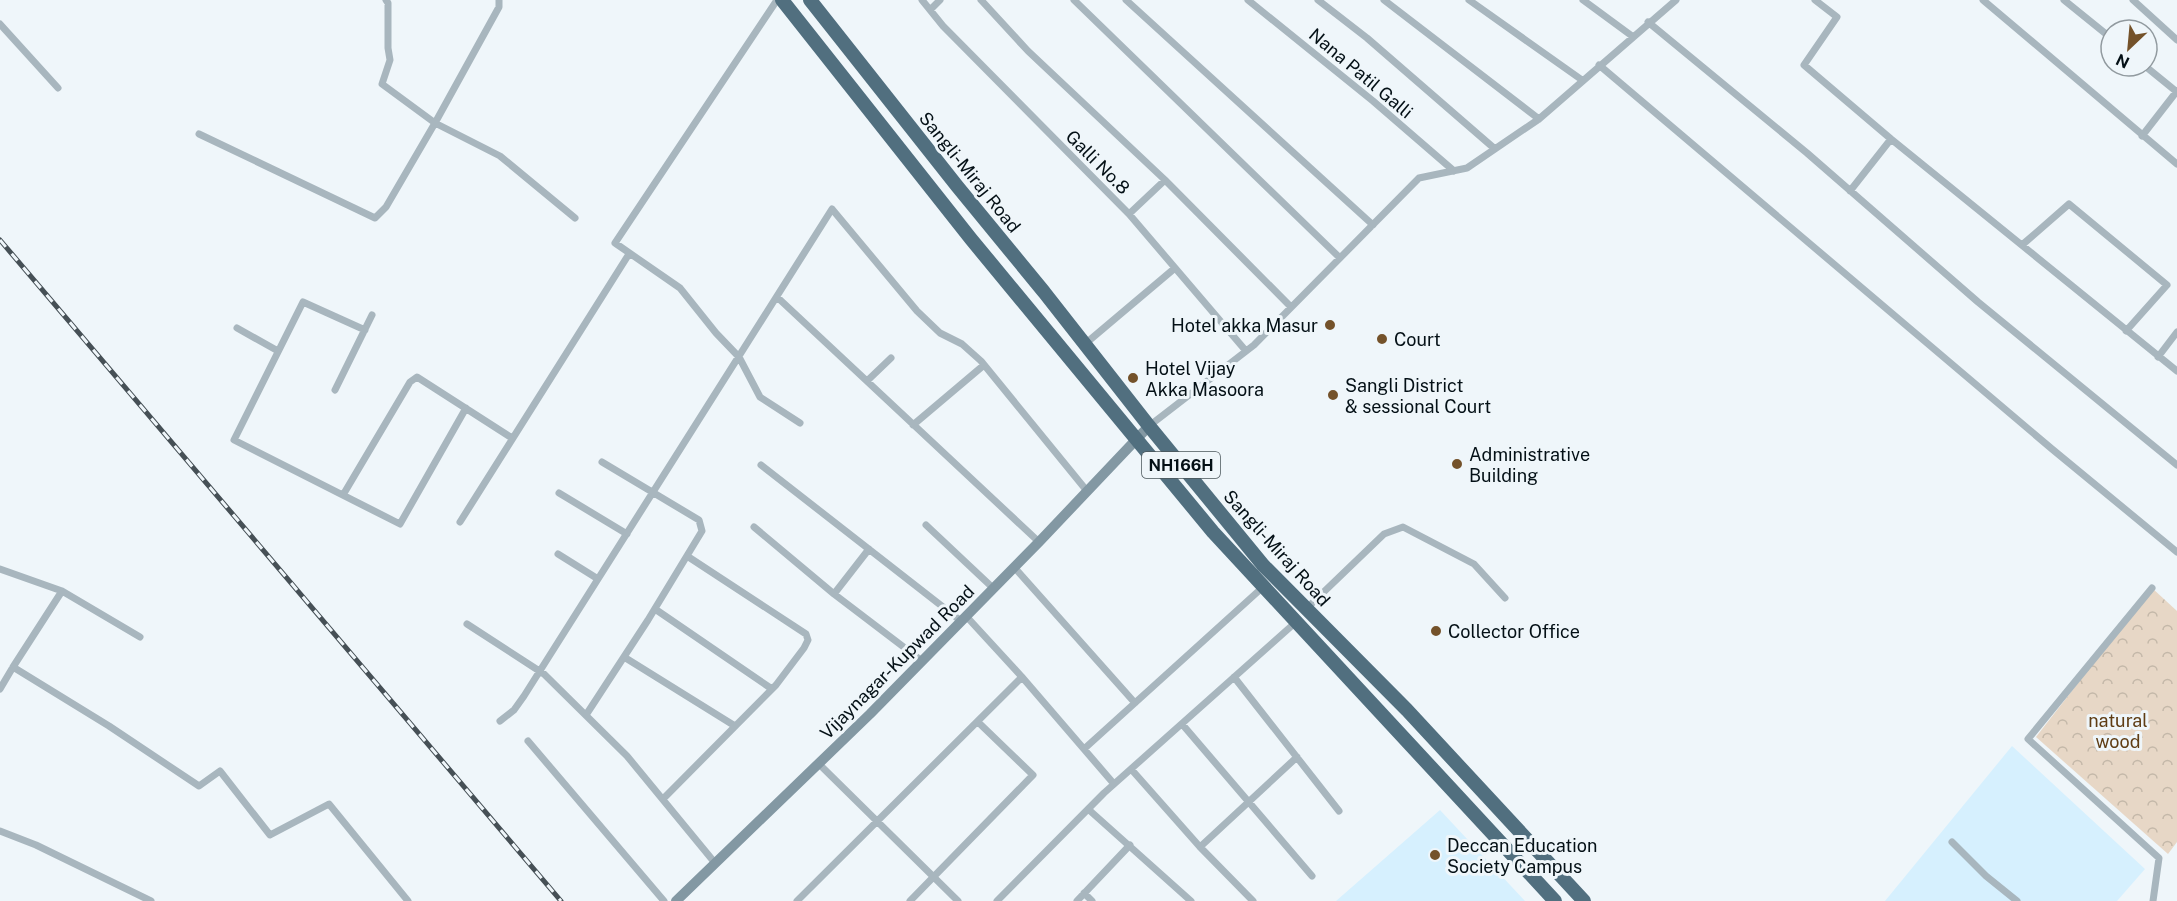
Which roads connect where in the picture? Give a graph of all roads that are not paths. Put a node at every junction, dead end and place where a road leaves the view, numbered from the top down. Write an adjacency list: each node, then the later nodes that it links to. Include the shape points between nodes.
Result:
1 (386, 0): 33 (street, via 390,60 382,84)
2 (499, 0): 33 (street, via 499,7)
3 (777, 0): 46 (street, via 615,243)
4 (782, 0): 71 (highway, Sangli-Miraj Road, via 970,239)
5 (810, 0): 56 (highway, Sangli-Miraj Road / NH166H)
6 (922, 0): 21 (street, Galli No.8)
7 (940, 0): 21 (street)
8 (981, 0): 40 (street, via 1028,51)
9 (1074, 0): 47 (street)
10 (1126, 0): 44 (street)
11 (1248, 0): 39 (street, Nana Patil Galli)
12 (1318, 0): 37 (street)
13 (1384, 0): 32 (street)
14 (1469, 0): 29 (street)
15 (1583, 0): 25 (street)
16 (1676, 0): 22 (street)
17 (1815, 0): 36 (street, via 1837,17 1804,65)
18 (1983, 0): 35 (street)
19 (2064, 0): 24 (street)
20 (2133, 0): 26 (street)
21 (930, 10): 42 (street, Galli No.8)
22 (1648, 22): 25 (street); 41 (street)
23 (0, 24): 30 (street)
24 (2099, 28)
25 (1632, 36): 27 (street)
26 (2177, 39)
27 (1599, 65): 29 (street); 85 (street)
28 (2159, 77): 31 (street)
29 (1582, 81): 32 (street)
30 (58, 88)
31 (2177, 91): 35 (street)
32 (1539, 119): 37 (street)
33 (435, 123): 34 (street, via 386,207 375,218); 43 (street, via 500,156)
34 (199, 134)
35 (2142, 136): 38 (street)
36 (1891, 140): 41 (street); 45 (street)
37 (1495, 149): 39 (street, via 1467,168)
38 (2177, 164)
39 (1454, 171): 44 (street, via 1419,178)
40 (1165, 180): 42 (street); 50 (street)
41 (1850, 191): 74 (street)
42 (1129, 214): 48 (street, Galli No.8)
43 (575, 218)
44 (1373, 225): 47 (street)
45 (2022, 245): 54 (street); 54 (street, via 2069,204 2167,285)
46 (628, 254): 59 (street, via 680,288); 70 (street)
47 (1340, 258): 50 (street)
48 (1175, 268): 56 (street); 58 (street, Galli No.8)
49 (777, 297): 59 (street); 62 (street, via 832,209 917,311); 64 (street)
50 (1291, 307): 58 (street)
51 (372, 315): 53 (street)
52 (237, 328): 57 (street)
53 (364, 330): 57 (street, via 303,302); 65 (street)
54 (2126, 331): 60 (street)
55 (2177, 332): 60 (street)
56 (1085, 344): 69 (highway, Sangli-Miraj Road / NH166H)
57 (278, 351): 78 (street, via 234,440)
58 (1246, 351): 69 (street)
59 (739, 357): 67 (street, via 760,397); 76 (street)
60 (2158, 357): 63 (street)
61 (891, 358): 64 (street)
62 (984, 365): 68 (street); 75 (street)
63 (2177, 371)
64 (867, 381): 68 (street)
65 (335, 390)
66 (466, 408): 70 (street); 78 (street, via 400,524); 78 (street, via 417,377 410,382)
67 (800, 423)
68 (913, 425): 83 (street)
69 (1149, 426): 71 (street, Vijaynagar-Kupwad Road); 98 (highway, Sangli-Miraj Road / NH166H, via 1263,565)
70 (512, 438): 79 (street)
71 (1136, 440): 75 (street, Vijaynagar-Kupwad Road); 91 (highway, Sangli-Miraj Road)
72 (602, 462): 76 (street)
73 (761, 465): 84 (street)
74 (2177, 465)
75 (1087, 491): 83 (street, Vijaynagar-Kupwad Road)
76 (654, 492): 82 (street); 87 (street, via 699,520 702,531)
77 (559, 493): 82 (street)
78 (343, 495)
79 (460, 522)
80 (926, 525): 92 (street)
81 (754, 527): 95 (street)
82 (627, 534): 90 (street)
83 (1039, 542): 88 (street, Vijaynagar-Kupwad Road)
84 (869, 549): 95 (street); 99 (street)
85 (2177, 552)
86 (558, 554): 90 (street)
87 (687, 556): 97 (street); 110 (street, via 806,634 804,648)
88 (1014, 567): 92 (street, Vijaynagar-Kupwad Road); 111 (street)
89 (0, 569): 94 (street)
90 (598, 579): 106 (street)
91 (1263, 587): 100 (highway, Sangli-Miraj Road); 111 (street)
92 (993, 588): 99 (street, Vijaynagar-Kupwad Road)
93 (2152, 588): 151 (street, via 2028,739 2159,858)
94 (62, 591): 102 (street); 105 (street)
95 (834, 594): 104 (street)
96 (1504, 597): 98 (street, via 1474,564 1403,527 1384,534)
97 (654, 609): 103 (street); 110 (street)
98 (1306, 609): 149 (highway, Sangli-Miraj Road / NH166H, via 1407,710)
99 (963, 618): 104 (street, Vijaynagar-Kupwad Road); 107 (street)
100 (1296, 622): 108 (street); 148 (highway, Sangli-Miraj Road)
101 (467, 624): 106 (street)
102 (140, 638)
103 (624, 657): 112 (street); 116 (street)
104 (922, 661): 120 (street, Vijaynagar-Kupwad Road)
105 (13, 667): 109 (street); 137 (street, via 199,786 220,771 270,835 329,804)
106 (540, 671): 112 (street); 113 (street, via 514,710)
107 (1022, 677): 114 (street); 118 (street)
108 (1234, 677): 115 (street); 119 (street)
109 (0, 689)
110 (772, 689): 116 (street)
111 (1135, 703): 118 (street)
112 (586, 715): 123 (street)
113 (500, 720)
114 (979, 723): 127 (street); 134 (street, via 1033,775)
115 (1182, 724): 121 (street); 124 (street)
116 (735, 726): 123 (street)
117 (528, 741): 138 (street)
118 (1084, 749): 122 (street)
119 (1297, 757): 124 (street); 126 (street)
120 (819, 764): 127 (street); 132 (street, Vijaynagar-Kupwad Road)
121 (1131, 769): 122 (street); 131 (street)
122 (1114, 784): 125 (street)
123 (663, 799): 132 (street)
124 (1248, 803): 131 (street); 133 (street)
125 (1088, 808): 130 (street); 143 (street)
126 (1339, 811)
127 (878, 822): 134 (street); 140 (street)
128 (0, 831): 136 (street)
129 (1952, 842): 150 (street)
130 (1130, 845): 135 (street); 146 (street)
131 (1200, 847): 147 (street)
132 (715, 863): 139 (street, Vijaynagar-Kupwad Road)
133 (1312, 876)
134 (934, 878): 141 (street); 142 (street)
135 (1084, 893): 144 (street); 145 (street)
136 (151, 901)
137 (408, 901)
138 (664, 901)
139 (676, 901)
140 (797, 901)
141 (910, 901)
142 (958, 901)
143 (997, 901)
144 (1077, 901)
145 (1092, 901)
146 (1191, 901)
147 (1253, 901)
148 (1556, 901)
149 (1584, 901)
150 (2017, 901)
151 (2154, 901)

